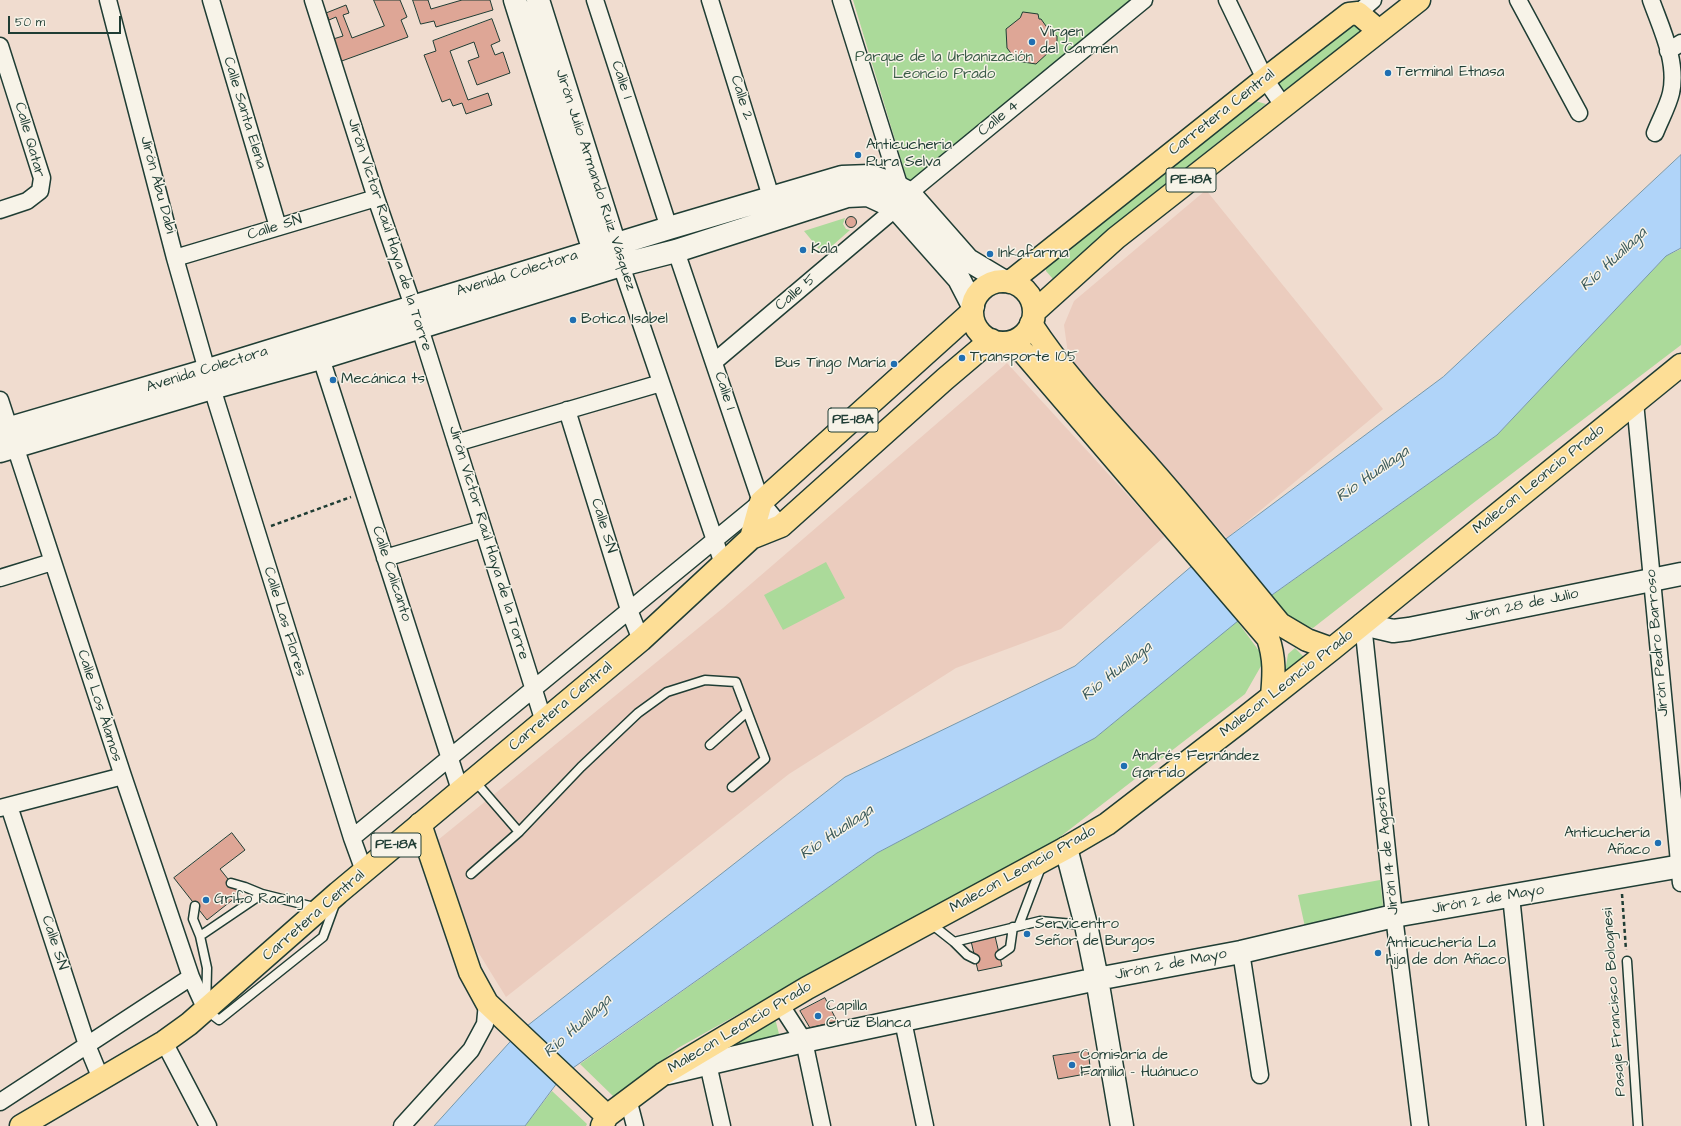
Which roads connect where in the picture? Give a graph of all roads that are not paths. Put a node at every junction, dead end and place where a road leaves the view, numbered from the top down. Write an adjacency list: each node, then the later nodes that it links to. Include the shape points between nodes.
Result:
1 (108, 0): 31 (street, Jirón Abu Dabi)
2 (211, 0): 27 (street, Calle Santa Elena)
3 (313, 0): 25 (street, Jirón Víctor Raúl Haya de la Torre)
4 (516, 0): 18 (street, Jirón Julio Armando Ruiz Vásquez)
5 (538, 0): 18 (street, Jirón Julio Armando Ruiz Vásquez)
6 (595, 0): 28 (street, Calle 1)
7 (710, 0): 23 (street, Calle 2)
8 (842, 0): 24 (street)
9 (1144, 0): 24 (street, Calle 4)
10 (1227, 0): 19 (street)
11 (1419, 0): 15 (main road, PE-18A)
12 (1518, 0): 21 (street)
13 (1651, 0): 17 (street)
14 (1366, 5): 15 (main road, Carretera Central / PE-18A); 19 (main road, Carretera Central / PE-18A, via 1349,14)
15 (1380, 31): 20 (main road, PE-18A)
16 (0, 46): 26 (street, Calle Qatar, via 42,178 40,191 27,201)
17 (1675, 47): 22 (street, via 1672,93)
18 (547, 66): 30 (street, Jirón Julio Armando Ruiz Vásquez); 32 (street, Jirón Julio Armando Ruiz Vásquez)
19 (1265, 79): 20 (street); 33 (main road, Carretera Central / PE-18A)
20 (1284, 107): 36 (main road, PE-18A, via 1116,238)
21 (1579, 113)
22 (1655, 133)
23 (771, 196): 24 (street, Avenida Colectora, via 842,177 870,176); 28 (street, Avenida Colectora)
24 (902, 196): 29 (street, Avenida Colectora, via 847,196); 33 (street, Avenida Colectora, via 968,260); 35 (street, Avenida Colectora, via 959,279); 40 (street, Calle 5)
25 (376, 198): 27 (street, Calle SN); 34 (street, Jirón Víctor Raúl Haya de la Torre)
26 (0, 210)
27 (278, 227): 31 (street, Calle SN)
28 (669, 228): 30 (street, Avenida Colectora)
29 (676, 251): 30 (street, Avenida Colectora); 40 (street, Calle 1)
30 (618, 255): 32 (street, Avenida Colectora); 43 (street, Jirón Julio Armando Ruiz Vásquez)
31 (175, 258): 42 (street, Jirón Abu Dabi)
32 (597, 261): 34 (street, Avenida Colectora); 37 (street, Avenida Colectora)
33 (1006, 281): 35 (main road, via 992,283 983,288 976,296); 36 (main road, via 1020,286 1027,293 1032,302)
34 (413, 306): 37 (street, Jirón Víctor Raúl Haya de la Torre); 42 (street, Avenida Colectora)
35 (972, 309): 38 (main road, via 974,324 981,334); 50 (main road, PE-18A)
36 (1032, 318): 38 (main road, via 1025,334 1015,340); 49 (main road, via 1043,342 1100,414)
37 (420, 327): 39 (street, Avenida Colectora); 48 (street, Jirón Víctor Raúl Haya de la Torre)
38 (997, 342): 49 (main road, via 1024,353); 51 (main road, Carretera Central / PE-18A, via 945,379)
39 (321, 358): 42 (street, Avenida Colectora); 55 (street, Calle Calicanto)
40 (714, 362): 50 (street, Calle 1)
41 (1681, 365): 45 (main road, Malecon Leoncio Prado)
42 (210, 379): 47 (street, Avenida Colectora); 78 (street, Calle Las Flores, via 255,532)
43 (661, 383): 46 (street); 54 (street, Jirón Julio Armando Ruiz Vásquez)
44 (0, 400): 47 (street, Calle Los Álamos)
45 (1635, 402): 60 (street, Jirón Pedro Barroso); 62 (main road, Malecon Leoncio Prado)
46 (567, 410): 48 (street); 61 (street, Calle SN)
47 (6, 439): 56 (street, Calle Los Álamos)
48 (456, 443): 52 (street, Jirón Víctor Raúl Haya de la Torre)
49 (1142, 474): 63 (main road)
50 (761, 502): 51 (street, Calle 1); 53 (main road); 54 (street)
51 (781, 526): 53 (main road, Carretera Central / PE-18A)
52 (483, 529): 55 (street); 66 (street, Jirón Víctor Raúl Haya de la Torre)
53 (751, 538): 57 (main road, Carretera Central / PE-18A)
54 (715, 539): 57 (street, Jirón Julio Armando Ruiz Vásquez); 61 (street)
55 (386, 558): 71 (street, Calle Calicanto)
56 (52, 562): 59 (street); 72 (street, Calle Los Álamos)
57 (723, 564): 64 (main road, Carretera Central / PE-18A)
58 (1681, 574): 60 (street, Jirón 28 de Julio)
59 (0, 578)
60 (1653, 579): 62 (street, Jirón 28 de Julio, via 1409,629 1393,631); 82 (street, Jirón Pedro Barroso)
61 (629, 610): 64 (street, Calle SN); 66 (street)
62 (1364, 624): 65 (main road, Malecon Leoncio Prado); 90 (street, Jirón 14 de Agosto)
63 (1274, 631): 65 (main road); 67 (main road)
64 (641, 640): 69 (main road, Carretera Central / PE-18A)
65 (1332, 649): 67 (main road, Malecon Leoncio Prado)
66 (534, 689): 69 (street, Jirón Víctor Raúl Haya de la Torre); 71 (street)
67 (1272, 696): 79 (main road, Malecon Leoncio Prado, via 1107,824)
68 (748, 712): 70 (lane); 74 (lane, via 765,759); 77 (lane, via 736,682 705,680 667,692 638,713 581,767)
69 (544, 722): 73 (main road, Carretera Central / PE-18A)
70 (710, 745)
71 (449, 757): 73 (street, Calle Calicanto); 78 (street)
72 (122, 776): 75 (street); 100 (street, Calle Los Álamos)
73 (467, 785): 76 (main road, Carretera Central / PE-18A); 77 (lane)
74 (732, 787)
75 (4, 807): 108 (street, Calle SN)
76 (420, 824): 81 (main road, Carretera Central / PE-18A); 103 (main road, via 470,972)
77 (519, 832): 83 (lane)
78 (352, 838): 81 (street, Calle Las Flores)
79 (1066, 848): 80 (main road, Malecon Leoncio Prado); 92 (street)
80 (1043, 860): 91 (main road, Malecon Leoncio Prado); 93 (lane)
81 (364, 871): 85 (main road, Carretera Central / PE-18A)
82 (1680, 872): 87 (street, Jirón 2 de Mayo, via 1621,876)
83 (471, 874)
84 (231, 883): 86 (lane)
85 (338, 893): 89 (main road, Carretera Central / PE-18A); 104 (lane, via 323,937 219,1020)
86 (262, 894): 89 (lane); 94 (lane)
87 (1511, 896): 90 (street, Jirón 2 de Mayo); 125 (street)
88 (196, 906): 94 (lane, via 193,919)
89 (321, 908): 104 (main road, Carretera Central / PE-18A)
90 (1394, 916): 96 (street, Jirón 2 de Mayo); 124 (street, Jirón 14 de Agosto)
91 (928, 922): 95 (lane); 102 (main road, Malecon Leoncio Prado)
92 (1086, 925): 93 (lane, via 1040,921); 101 (street)
93 (1016, 926): 95 (lane); 97 (lane, via 1010,948)
94 (200, 936): 104 (lane, via 207,968)
95 (954, 942): 98 (lane)
96 (1241, 952): 101 (street, Jirón 2 de Mayo); 111 (street)
97 (1000, 955)
98 (975, 959)
99 (1627, 961): 126 (lane, Pasaje Francisco Bolognesi)
100 (191, 977): 104 (street, Calle Los Álamos); 108 (street)
101 (1097, 979): 105 (street, Jirón 2 de Mayo); 123 (street)
102 (780, 1004): 106 (street); 110 (main road, Malecon Leoncio Prado)
103 (488, 1005): 115 (main road, via 582,1093); 118 (street, via 485,1024 471,1050)
104 (206, 1010): 107 (main road, Carretera Central / PE-18A)
105 (903, 1021): 106 (street, Jirón 2 de Mayo); 122 (street)
106 (804, 1041): 109 (street, Jirón 2 de Mayo); 121 (street)
107 (164, 1042): 112 (main road, Carretera Central / PE-18A); 117 (street)
108 (87, 1045): 112 (street, Calle SN); 114 (street)
109 (708, 1064): 110 (street, Jirón 2 de Mayo); 120 (street)
110 (662, 1074): 113 (main road, Malecon Leoncio Prado)
111 (1260, 1075)
112 (101, 1079): 116 (main road, Carretera Central / PE-18A)
113 (628, 1099): 115 (main road, Malecon Leoncio Prado); 119 (street)
114 (0, 1102)
115 (605, 1121)
116 (21, 1126)
117 (208, 1126)
118 (402, 1126)
119 (635, 1126)
120 (722, 1126)
121 (822, 1126)
122 (925, 1126)
123 (1122, 1126)
124 (1420, 1126)
125 (1535, 1126)
126 (1638, 1126)

